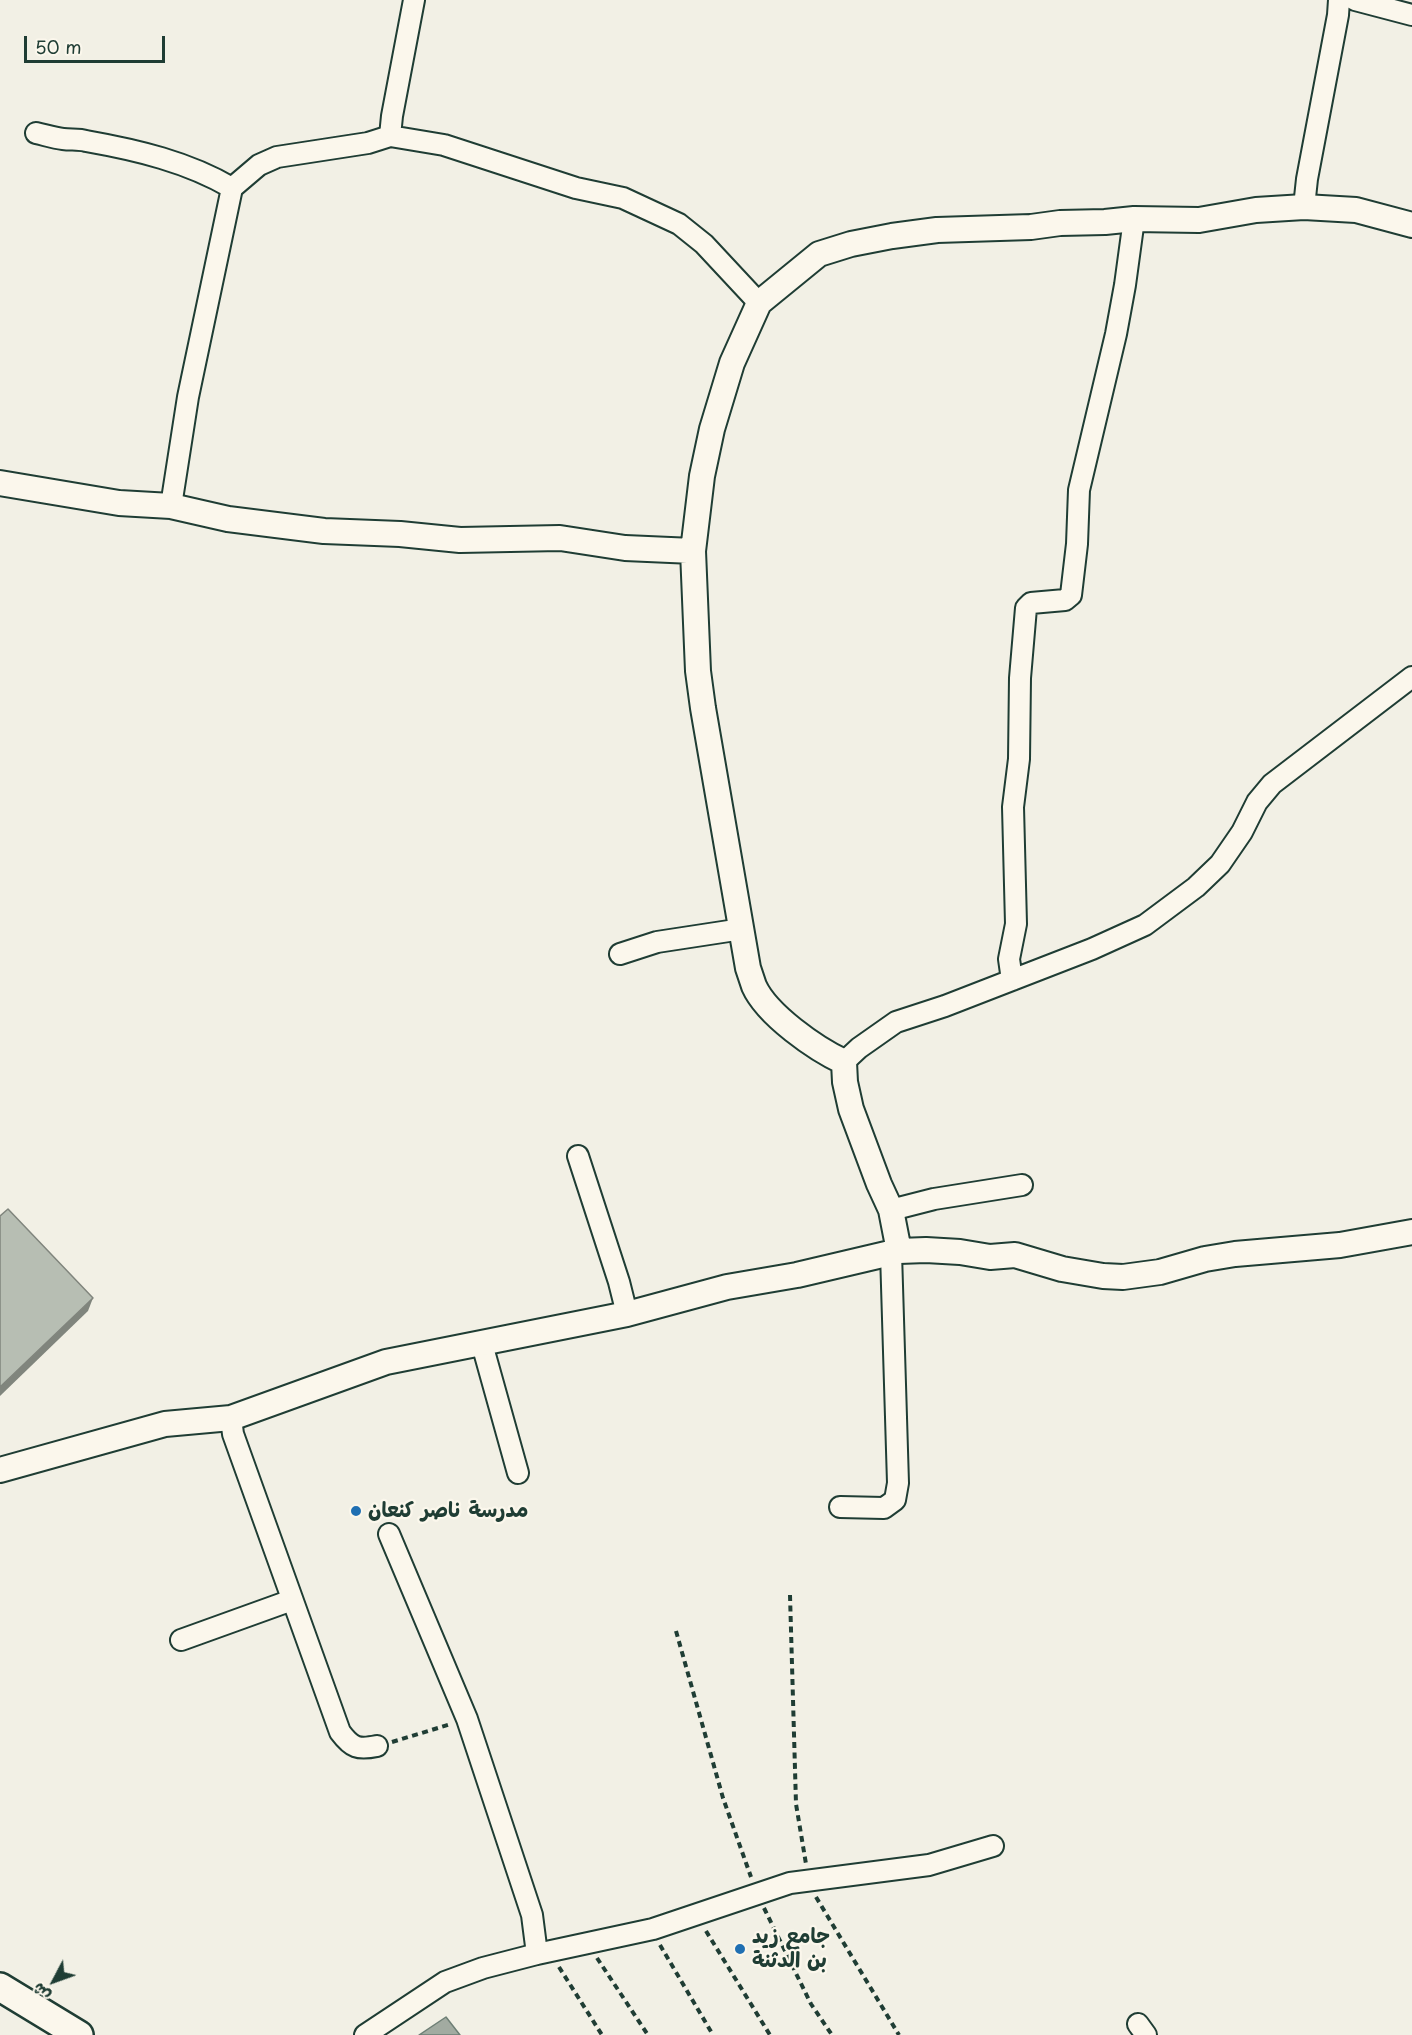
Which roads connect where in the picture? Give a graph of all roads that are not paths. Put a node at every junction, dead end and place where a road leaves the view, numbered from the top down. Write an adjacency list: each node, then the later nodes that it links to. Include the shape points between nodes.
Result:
1 (414, 0): 6 (street)
2 (1341, 0): 8 (street)
3 (1364, 1): 4 (street)
4 (1412, 15)
5 (36, 133): 7 (street, via 169,160 208,174)
6 (390, 136): 7 (street, via 277,157 259,165); 11 (street, via 444,145 576,188 623,198 657,213 704,244)
7 (232, 188): 13 (street, via 190,386)
8 (1304, 207): 9 (street, via 1199,220); 10 (street, via 1356,210)
9 (1134, 219): 11 (street, via 937,230 851,244 819,254); 18 (street, via 1116,334 1079,490 1071,595 1065,600 1030,603 1026,608 1013,807 1016,924 1009,959)
10 (1412, 225)
11 (759, 303): 14 (street, via 732,363 712,429)
12 (0, 483): 13 (street, via 119,503)
13 (171, 506): 14 (street, via 228,519 324,531 460,540 560,538 625,548)
14 (693, 550): 16 (street, via 698,671)
15 (1412, 676): 18 (street, via 1272,784 1220,864 1171,907 1120,938)
16 (742, 929): 17 (street, via 657,942); 19 (street, via 748,968 764,1001 794,1030)
17 (620, 954)
18 (1012, 980): 19 (street, via 896,1022)
19 (844, 1062): 22 (street, via 851,1109)
20 (578, 1156): 25 (street)
21 (1022, 1185): 22 (street)
22 (891, 1210): 24 (street)
23 (1412, 1232): 24 (street, via 1340,1245 1235,1254 1123,1277 1062,1269 1015,1255)
24 (895, 1252): 25 (street, via 727,1287); 30 (street, via 895,1500 884,1508)
25 (627, 1314): 26 (street)
26 (482, 1344): 27 (street, via 386,1362); 29 (street)
27 (231, 1418): 28 (street, via 165,1424); 32 (street, via 233,1434)
28 (0, 1470)
29 (518, 1473)
30 (840, 1507)
31 (390, 1534): 36 (street, via 467,1719)
32 (292, 1600): 33 (street); 34 (street, via 340,1732 348,1743 362,1749)
33 (181, 1641)
34 (377, 1746)
35 (993, 1846): 36 (street, via 929,1865 790,1883 653,1929)
36 (544, 1952): 39 (street, via 445,1982)
37 (0, 1987): 38 (main road)
38 (79, 2035)
39 (365, 2035)

